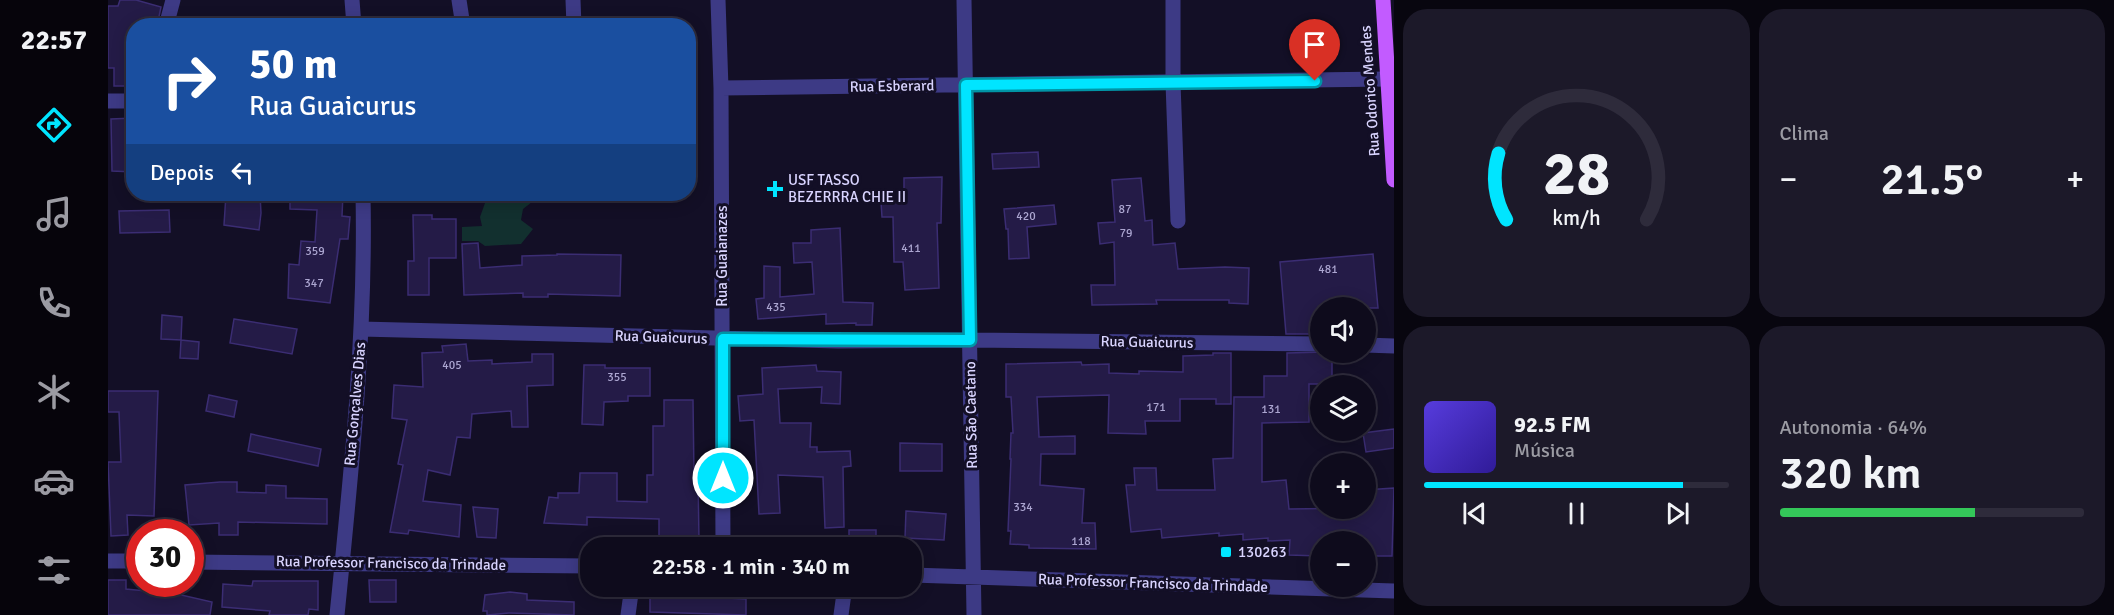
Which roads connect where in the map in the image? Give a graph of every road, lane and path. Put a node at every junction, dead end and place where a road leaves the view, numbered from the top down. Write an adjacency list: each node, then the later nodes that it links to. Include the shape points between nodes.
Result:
1 (172, 0): 9 (street)
2 (352, 0): 10 (street)
3 (459, 0): 11 (street)
4 (573, 0): 12 (street)
5 (718, 0): 16 (street, Rua Guaianazes)
6 (964, 0): 15 (street, Rua São Caetano)
7 (1173, 0): 14 (street)
8 (1383, 0): 13 (main road, Rua Odorico Mendes)
9 (168, 18)
10 (353, 18)
11 (462, 18)
12 (574, 18)
13 (1387, 79): 14 (street, Rua Esberard); 19 (main road, Rua Odorico Mendes)
14 (1173, 83): 15 (street, Rua Esberard); 22 (street)
15 (966, 85): 16 (street, Rua Esberard); 25 (street, Rua São Caetano)
16 (721, 88): 24 (street, Rua Guaianazes)
17 (108, 101): 18 (street)
18 (126, 101)
19 (1394, 168): 20 (main road, Rua Odorico Mendes)
20 (1394, 180)
21 (363, 201): 23 (street, Rua Gonçalves Dias)
22 (1178, 221)
23 (361, 329): 24 (street, Rua Guaicurus); 33 (street, Rua Gonçalves Dias)
24 (723, 339): 25 (street, Rua Guaicurus); 29 (street, Rua Guaianazes)
25 (970, 340): 26 (street, Rua Guaicurus); 36 (street, Rua São Caetano)
26 (1310, 344)
27 (1376, 345): 28 (street)
28 (1394, 346)
29 (723, 537)
30 (108, 561): 31 (street)
31 (126, 561)
32 (204, 562): 33 (street, Rua Professor Francisco da Trindade)
33 (343, 562): 34 (street, Rua Professor Francisco da Trindade); 40 (street, Rua Gonçalves Dias)
34 (580, 566)
35 (922, 575): 36 (street, Rua Professor Francisco da Trindade)
36 (973, 576): 37 (street, Rua Professor Francisco da Trindade); 43 (street, Rua São Caetano)
37 (1394, 591)
38 (630, 597): 41 (street)
39 (843, 597): 42 (street)
40 (338, 615)
41 (628, 615)
42 (841, 615)
43 (974, 615)

